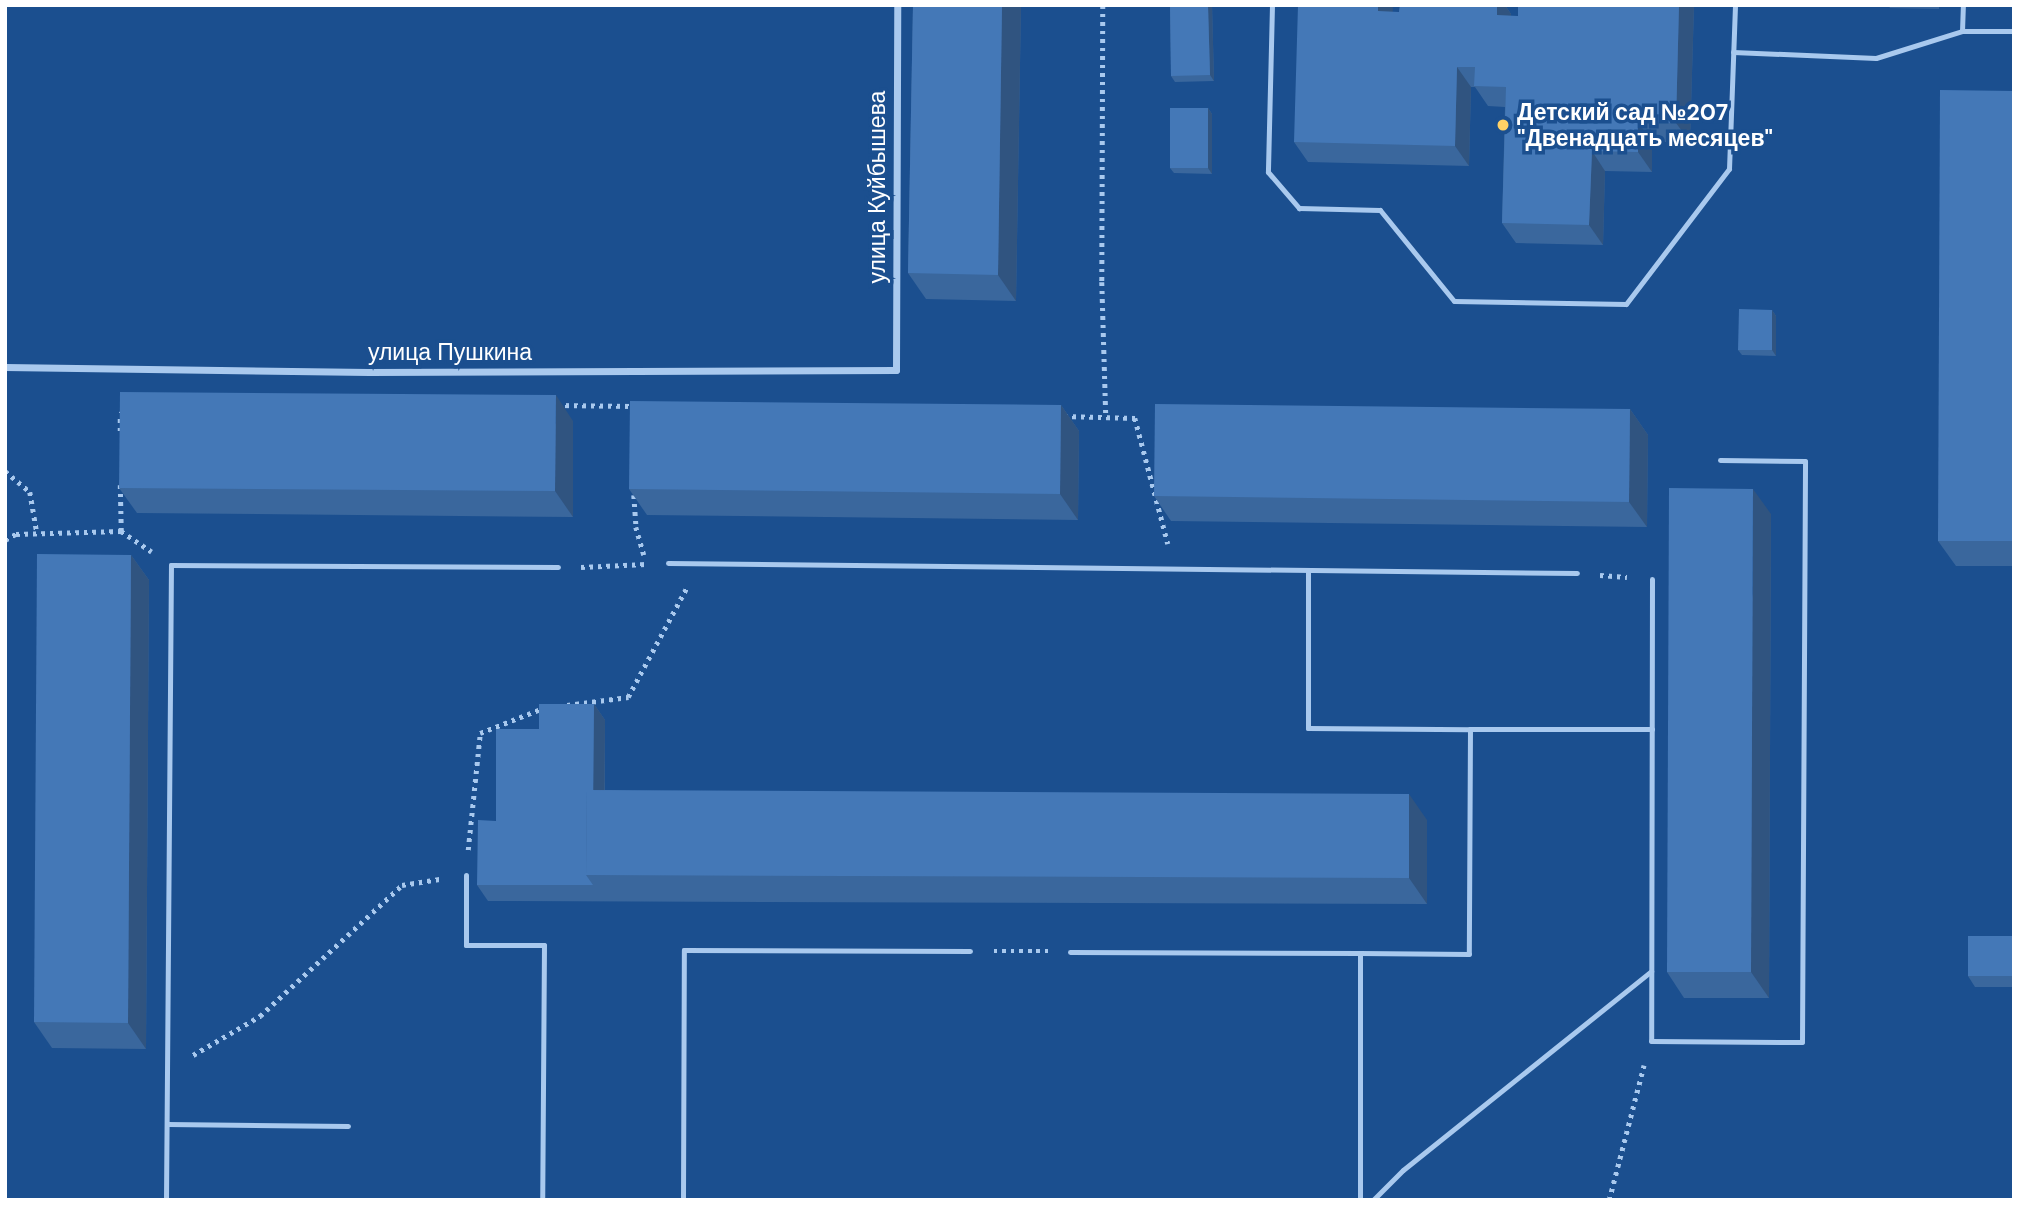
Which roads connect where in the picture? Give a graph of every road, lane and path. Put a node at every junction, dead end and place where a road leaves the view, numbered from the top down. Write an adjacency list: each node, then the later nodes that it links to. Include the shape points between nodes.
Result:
1 (897, 5): 10 (street, улица Куйбышева)
2 (1103, 5): 15 (path)
3 (1272, 5): 8 (lane, via 1268,172 1299,208 1380,210 1454,301 1626,304 1729,169)
4 (1735, 5): 8 (lane)
5 (1963, 5): 6 (lane)
6 (1962, 31): 7 (lane); 8 (lane, via 1876,58)
7 (2014, 31)
8 (1734, 52)
9 (5, 367): 10 (street, улица Пушкина, via 369,372)
10 (895, 370)
11 (551, 405): 13 (path, via 633,406)
12 (130, 407): 16 (path, via 120,414)
13 (633, 416)
14 (1051, 416): 15 (path)
15 (1106, 416): 29 (path, via 1135,418)
16 (120, 440)
17 (1720, 460): 42 (lane, via 1805,461 1802,1042)
18 (5, 471): 22 (path, via 30,492)
19 (120, 479): 21 (path)
20 (634, 488): 25 (path, via 636,527)
21 (121, 531): 22 (path); 27 (path)
22 (37, 533): 23 (path, via 16,534)
23 (5, 540)
24 (668, 563): 25 (path); 26 (lane)
25 (647, 564): 28 (path)
26 (699, 564): 29 (lane); 33 (path, via 628,697)
27 (170, 565): 28 (lane); 43 (lane)
28 (558, 567)
29 (1174, 568): 30 (lane)
30 (1308, 570): 31 (lane); 35 (lane, via 1308,728)
31 (1577, 573): 32 (path)
32 (1652, 579): 36 (lane)
33 (559, 706)
34 (545, 708): 37 (path, via 480,733)
35 (1470, 729): 36 (lane); 40 (lane, via 1469,954)
36 (1652, 729): 41 (lane)
37 (466, 875): 43 (path, via 402,885 260,1016); 47 (lane, via 466,945 544,945)
38 (970, 951): 39 (path); 48 (lane, via 684,950)
39 (1070, 952): 40 (lane)
40 (1360, 953): 49 (lane)
41 (1651, 971): 42 (lane); 50 (lane, via 1403,1170)
42 (1651, 1041): 51 (path)
43 (167, 1070): 44 (lane)
44 (167, 1125): 45 (lane); 46 (lane)
45 (348, 1126)
46 (166, 1200)
47 (542, 1200)
48 (683, 1200)
49 (1360, 1200)
50 (1373, 1200)
51 (1609, 1200)

